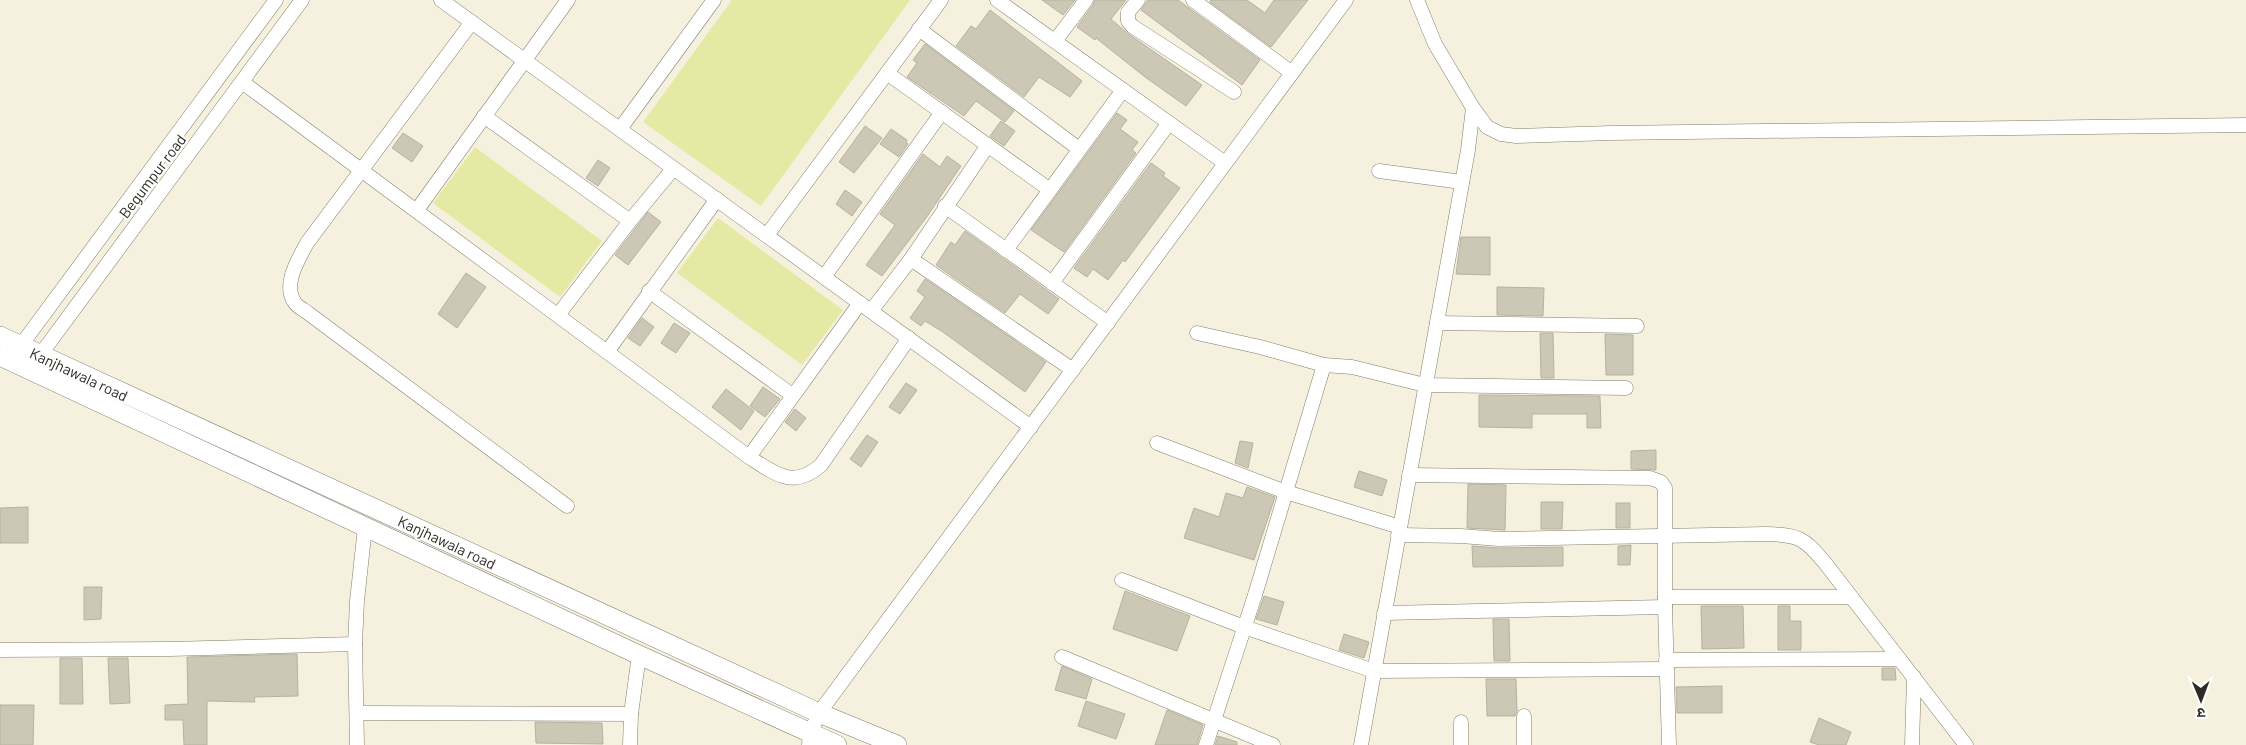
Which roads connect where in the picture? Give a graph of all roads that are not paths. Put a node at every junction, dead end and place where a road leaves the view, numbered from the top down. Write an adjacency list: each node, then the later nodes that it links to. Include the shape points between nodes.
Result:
1 (276, 0): 57 (street, Begumpur road)
2 (302, 0): 21 (street, Begumpur road)
3 (441, 0): 15 (street)
4 (568, 0): 18 (street)
5 (714, 0): 29 (street)
6 (941, 0): 16 (street)
7 (997, 0): 14 (street)
8 (1022, 0): 14 (street)
9 (1086, 0): 17 (street)
10 (1138, 0): 23 (street, via 1128,16 1132,26)
11 (1346, 0): 20 (street)
12 (1417, 0): 24 (street, via 1436,44)
13 (1197, 1): 20 (street)
14 (1014, 12): 17 (street)
15 (472, 22): 18 (street); 34 (street)
16 (920, 30): 19 (street); 31 (street)
17 (1055, 42): 22 (street)
18 (524, 60): 26 (street); 29 (street)
19 (887, 72): 25 (street); 42 (street)
20 (1292, 73): 32 (street)
21 (242, 82): 34 (street); 58 (street, Begumpur road)
22 (1123, 90): 27 (street); 31 (street)
23 (1234, 92)
24 (1473, 108): 28 (street, via 1487,127 1500,134 1516,136); 36 (street)
25 (942, 112): 30 (street); 45 (street)
26 (484, 116): 40 (street); 41 (street)
27 (1169, 123): 32 (street); 46 (street)
28 (2246, 125)
29 (620, 129): 33 (street)
30 (988, 145): 37 (street); 39 (street)
31 (1079, 149): 37 (street)
32 (1225, 163): 50 (street)
33 (673, 169): 38 (street); 41 (street)
34 (360, 171): 40 (street); 69 (street, via 307,243 294,268 291,289 295,303)
35 (1379, 171): 36 (street)
36 (1462, 182): 51 (street)
37 (1050, 190): 43 (street)
38 (717, 199): 42 (street); 47 (street)
39 (945, 206): 43 (street); 44 (street)
40 (417, 210): 49 (street)
41 (630, 221): 49 (street)
42 (766, 235): 45 (street)
43 (1006, 250): 46 (street)
44 (911, 259): 48 (street); 60 (street)
45 (824, 277): 48 (street)
46 (1052, 283): 50 (street)
47 (649, 292): 56 (street); 63 (street)
48 (866, 307): 55 (street); 63 (street)
49 (558, 315): 56 (street)
50 (1108, 323): 60 (street)
51 (1437, 323): 52 (street); 61 (street)
52 (1637, 326)
53 (1197, 333): 59 (street)
54 (0, 336): 57 (main road, Kanjhawala road)
55 (909, 338): 64 (street); 66 (street, via 821,466 812,473 785,477)
56 (608, 352): 66 (street)
57 (10, 355): 58 (main road, Kanjhawala road)
58 (34, 363): 70 (main road, Kanjhawala road); 86 (main road, Kanjhawala road)
59 (1324, 365): 61 (street, via 1352,367); 68 (street)
60 (1073, 370): 64 (street)
61 (1425, 385): 62 (street); 67 (street)
62 (1626, 388)
63 (792, 395): 66 (street)
64 (1031, 427): 86 (street)
65 (1157, 443): 68 (street)
66 (749, 457)
67 (1409, 475): 71 (street); 72 (street, via 1650,478 1661,482 1665,488)
68 (1286, 492): 71 (street); 77 (street)
69 (567, 506)
70 (365, 527): 78 (street); 80 (main road, Kanjhawala road)
71 (1399, 531): 72 (street, via 1499,539); 76 (street)
72 (1665, 535): 74 (street, via 1766,534 1799,538 1811,546); 75 (street)
73 (1122, 580): 77 (street)
74 (1851, 597): 75 (street); 82 (street)
75 (1665, 602): 76 (street); 83 (street)
76 (1384, 613): 84 (street)
77 (1244, 627): 84 (street); 90 (street)
78 (355, 644): 79 (street); 87 (street)
79 (0, 650)
80 (640, 655): 88 (street); 92 (main road, Kanjhawala road)
81 (1062, 657): 90 (street)
82 (1899, 659): 83 (street); 85 (street)
83 (1667, 664): 84 (street); 102 (street)
84 (1374, 671): 99 (street)
85 (1914, 677): 103 (street); 104 (street)
86 (819, 712): 92 (street); 96 (main road, Kanjhawala road)
87 (357, 713): 88 (street); 93 (street)
88 (630, 714): 94 (street)
89 (1524, 716): 101 (street)
90 (1214, 721): 97 (street); 98 (street)
91 (1461, 722): 100 (street)
92 (809, 740): 95 (main road, Kanjhawala road)
93 (357, 745)
94 (630, 745)
95 (837, 745)
96 (896, 745)
97 (1206, 745)
98 (1273, 745)
99 (1361, 745)
100 (1461, 745)
101 (1524, 745)
102 (1669, 745)
103 (1912, 745)
104 (1966, 745)

